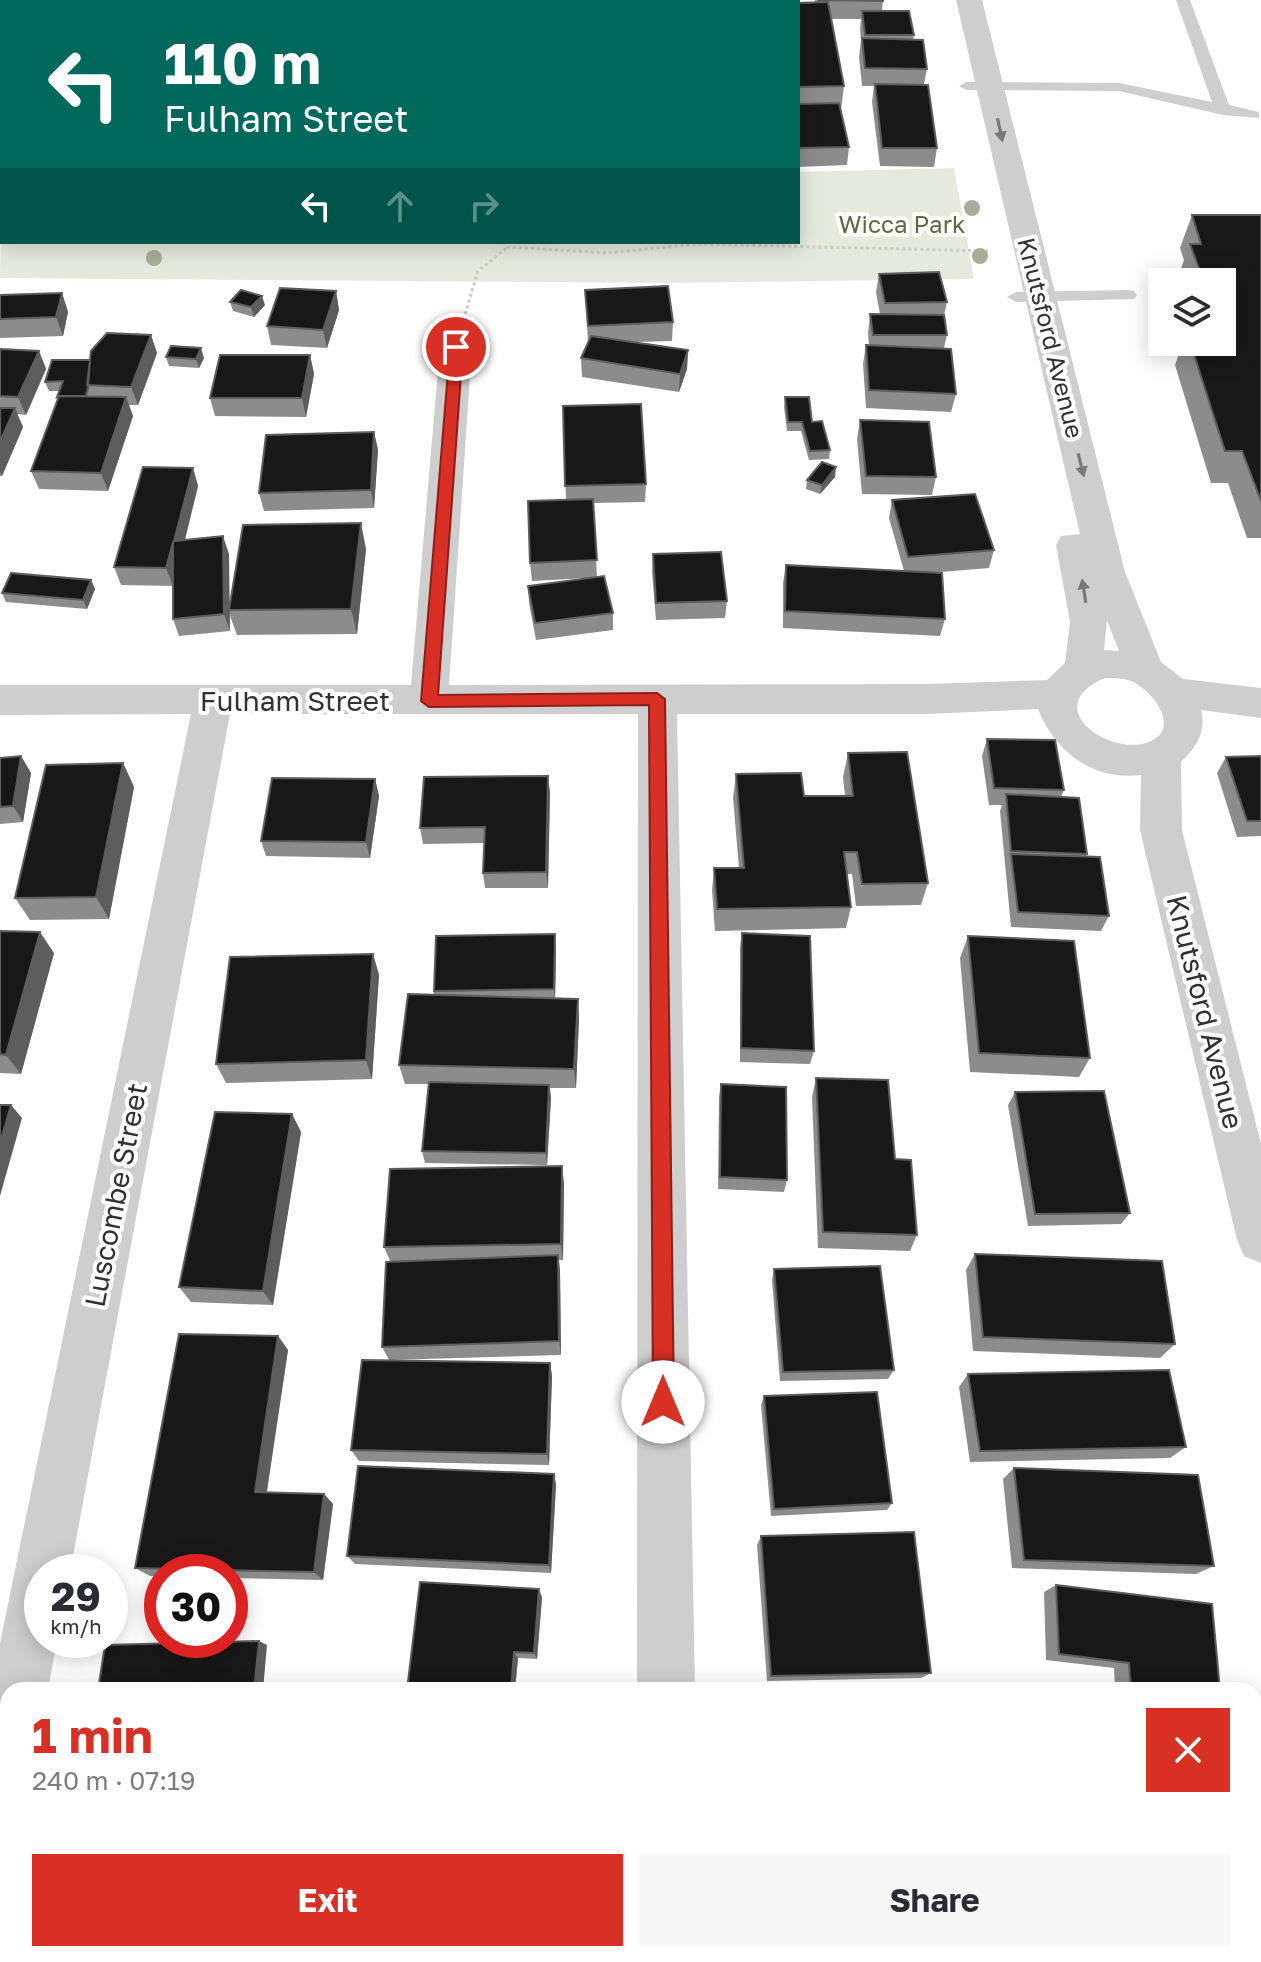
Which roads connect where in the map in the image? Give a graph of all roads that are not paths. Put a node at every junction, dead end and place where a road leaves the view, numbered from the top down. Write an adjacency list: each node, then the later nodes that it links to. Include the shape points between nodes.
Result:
1 (945, 0): 4 (street, Knutsford Avenue)
2 (969, 0): 4 (street, Knutsford Avenue)
3 (1183, 0): 5 (lane)
4 (978, 85): 5 (lane, via 1119,87); 8 (street, Knutsford Avenue)
5 (1223, 110): 6 (lane)
6 (1254, 115)
7 (1128, 295): 8 (lane)
8 (1028, 297): 10 (street, Knutsford Avenue, one-way to 10, via 1107,572); 11 (street, Knutsford Avenue, one-way to 8, via 1089,622)
9 (456, 347): 15 (street)
10 (1160, 681): 11 (street, Fulham Street, via 1120,664 1101,664); 16 (street, Fulham Street); 18 (street, via 1182,707 1185,722)
11 (1067, 696): 12 (street, Fulham Street); 19 (street, Fulham Street, via 1083,746)
12 (657, 699): 15 (street, Fulham Street); 23 (street)
13 (0, 700): 14 (street, Fulham Street)
14 (213, 700): 15 (street, Fulham Street); 22 (street, Luscombe Street)
15 (429, 701)
16 (1261, 703)
17 (1261, 715): 18 (street)
18 (1171, 745): 19 (street, via 1138,760); 20 (street, Knutsford Avenue)
19 (1112, 759): 20 (street, Knutsford Avenue)
20 (1161, 830): 21 (street, Knutsford Avenue)
21 (1261, 1240)
22 (21, 1682)
23 (666, 1682)

